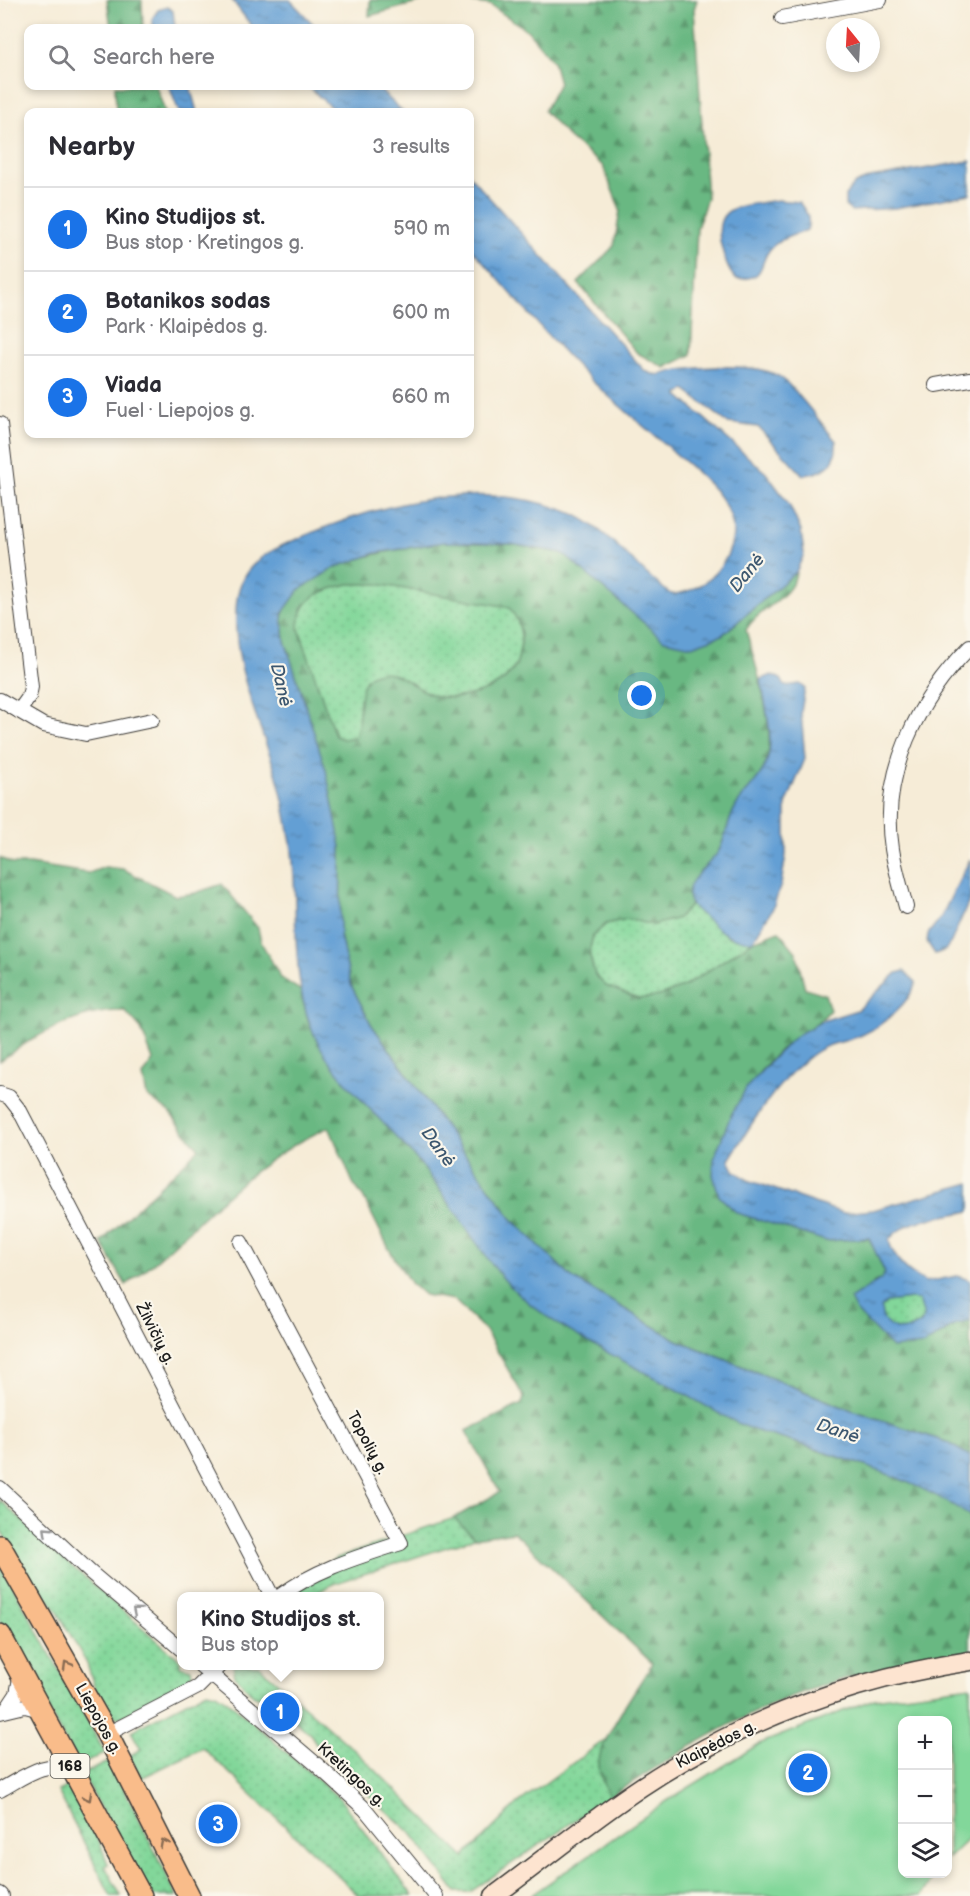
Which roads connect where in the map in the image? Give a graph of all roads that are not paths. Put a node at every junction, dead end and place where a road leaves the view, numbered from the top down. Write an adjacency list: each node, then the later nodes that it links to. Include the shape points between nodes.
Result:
1 (880, 0): 2 (street)
2 (782, 18)
3 (970, 379): 4 (street)
4 (936, 385)
5 (0, 424): 8 (street, via 32,687)
6 (970, 647): 10 (street, via 945,672 921,707 902,747 891,828)
7 (0, 700): 8 (street)
8 (19, 711): 9 (street, via 43,725 86,734)
9 (152, 720)
10 (906, 907)
11 (0, 1094): 15 (street, Žilvičių g., via 9,1097 20,1111)
12 (241, 1242): 16 (street, Topolių g., via 401,1543 330,1567)
13 (0, 1488): 18 (street, one-way to 13)
14 (0, 1546): 26 (main road, Liepojos g. / 168, one-way to 14)
15 (270, 1592)
16 (286, 1592)
17 (0, 1635): 22 (main road, 168)
18 (177, 1646)
19 (970, 1661): 34 (main road, Klaipėdos g., via 856,1685 734,1734 640,1788)
20 (209, 1670): 26 (street, via 198,1687)
21 (211, 1670): 30 (street, Kretingos g., via 365,1809)
22 (21, 1673): 23 (street, via 17,1694); 24 (main road, 168)
23 (3, 1710): 24 (street, via 24,1706)
24 (41, 1710): 25 (main road, 168)
25 (51, 1730): 27 (street, via 53,1746); 28 (main road, 168)
26 (107, 1734): 32 (main road, Liepojos g. / 168, one-way to 26)
27 (47, 1766): 28 (street); 29 (street)
28 (72, 1769): 31 (main road, 168, one-way to 31)
29 (0, 1790)
30 (431, 1893): 33 (street)
31 (141, 1896)
32 (189, 1896)
33 (442, 1896)
34 (494, 1896)

